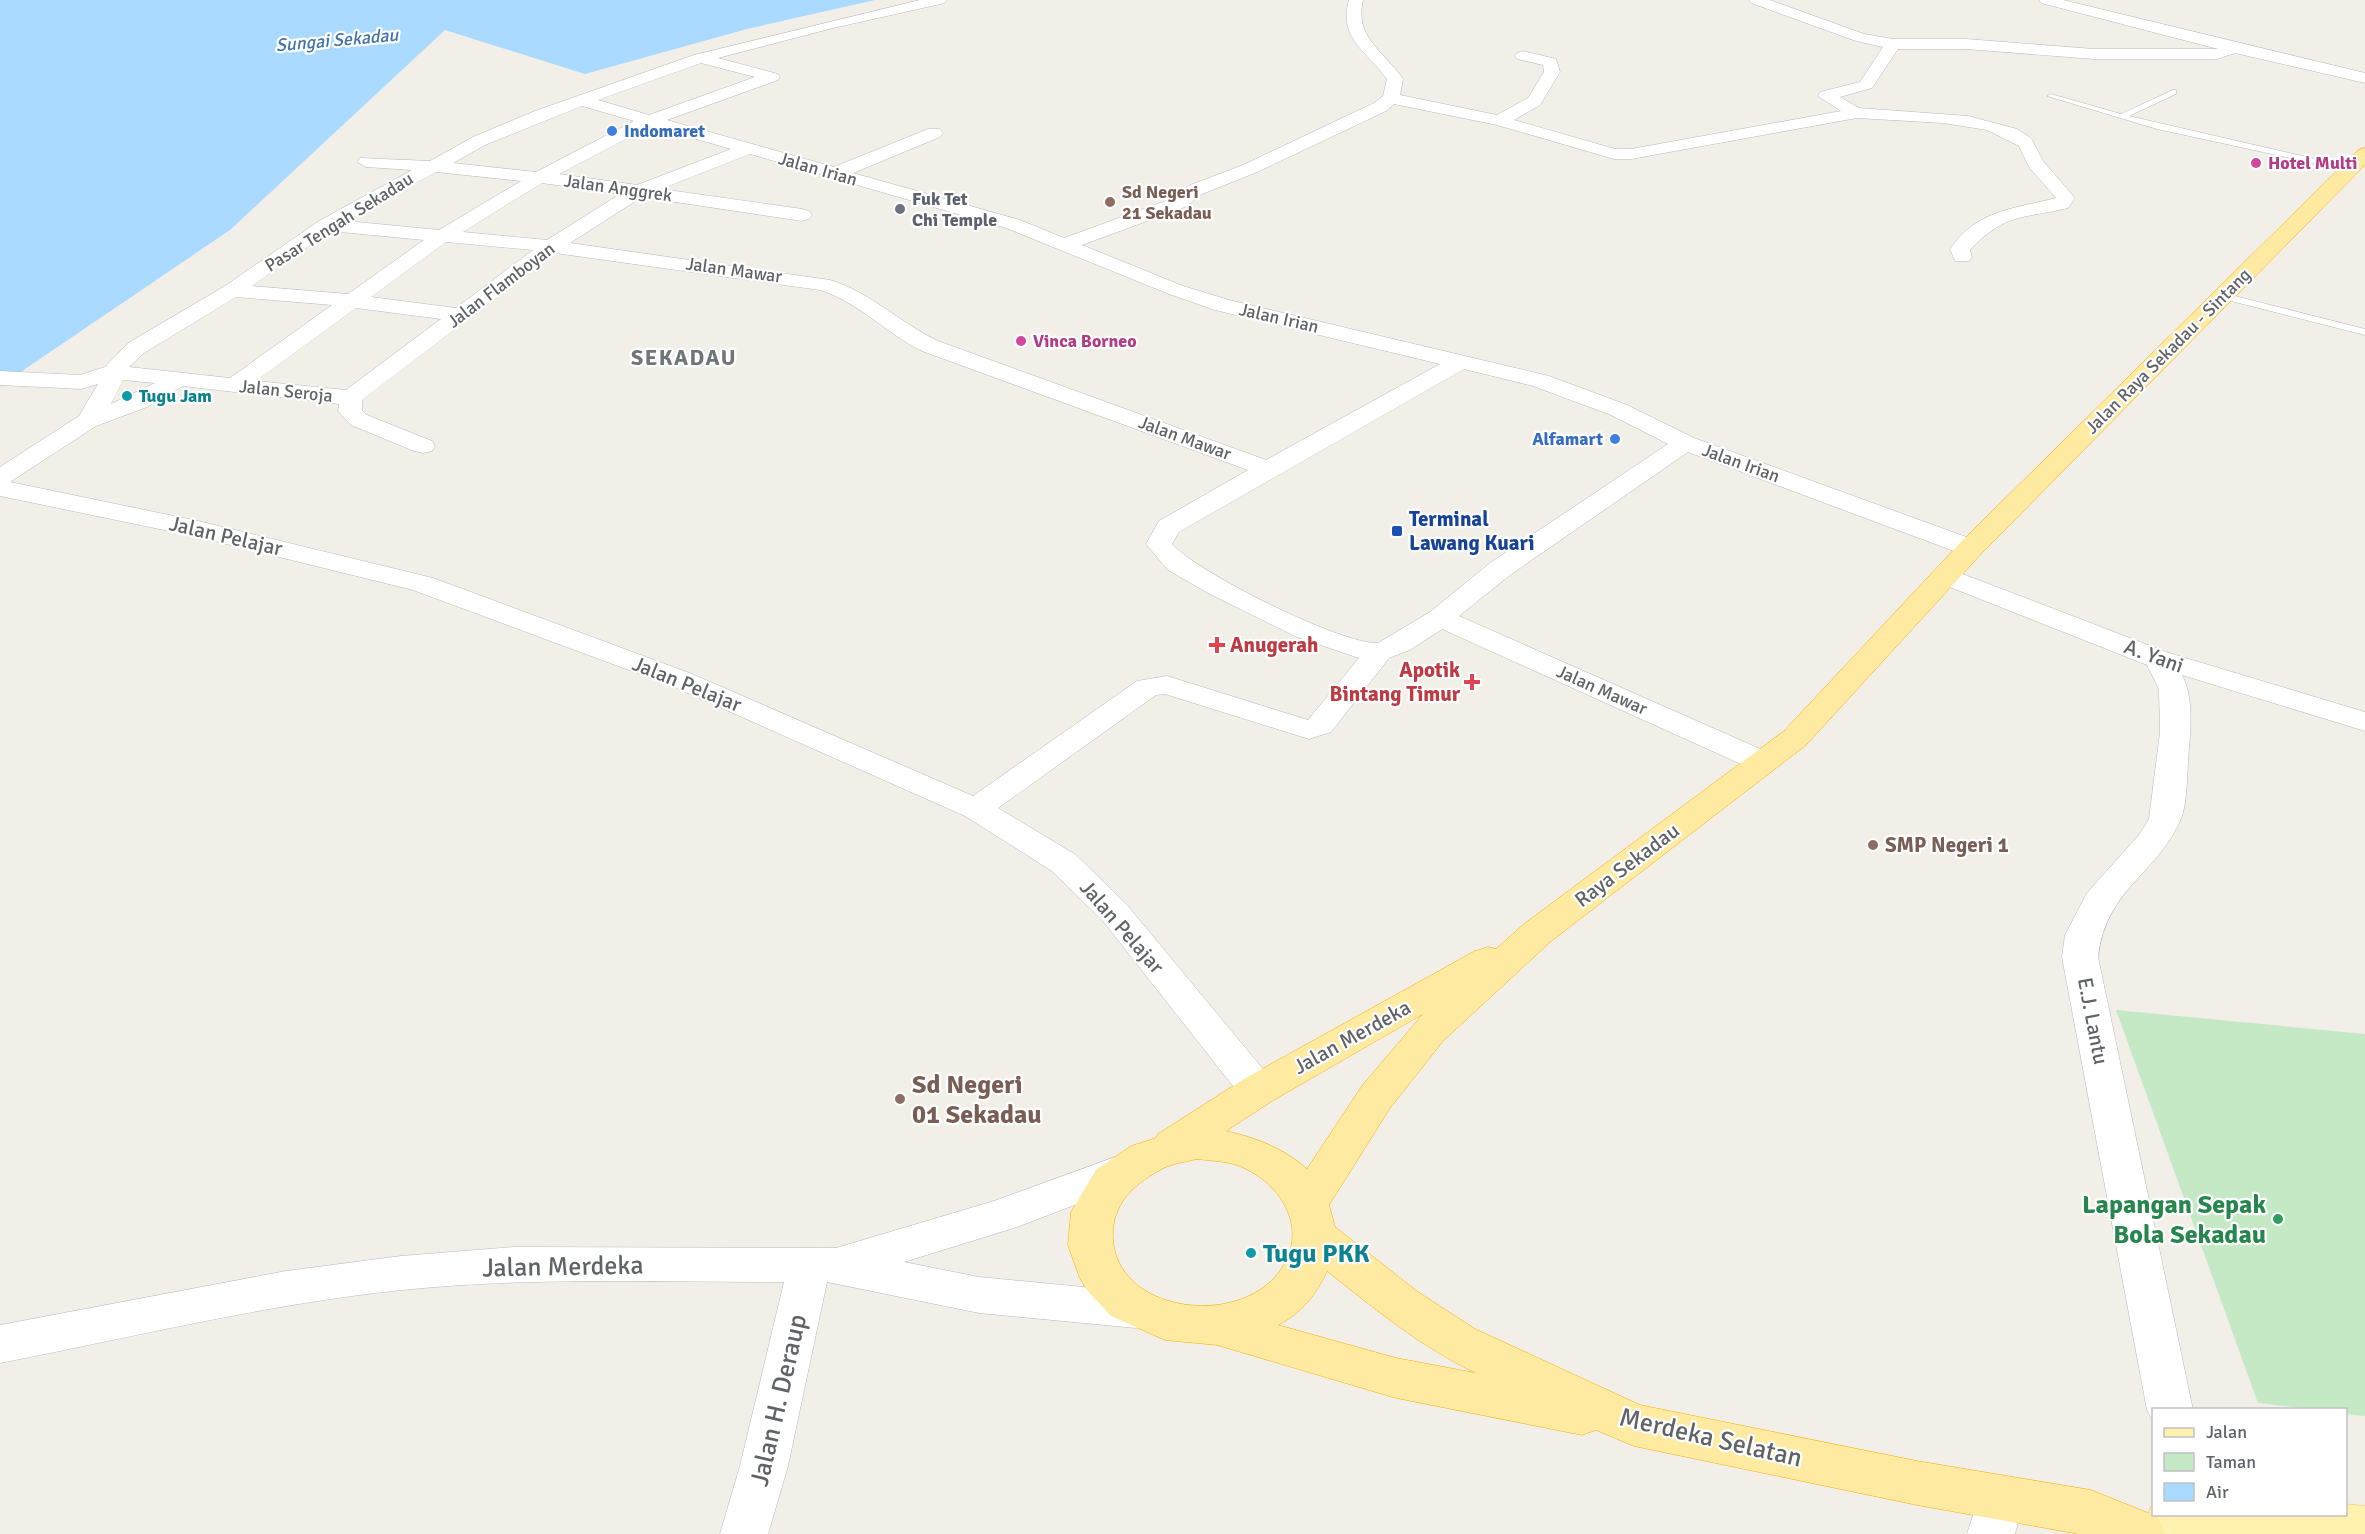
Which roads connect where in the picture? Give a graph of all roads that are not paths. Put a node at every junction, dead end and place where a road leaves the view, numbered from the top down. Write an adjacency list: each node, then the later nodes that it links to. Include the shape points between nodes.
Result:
1 (940, 0): 10 (street, Pasar Tengah Sekadau)
2 (1356, 0): 14 (street, via 1353,30 1395,79)
3 (1756, 0): 6 (street, via 1862,38)
4 (2046, 0): 7 (street)
5 (2234, 32): 7 (street)
6 (1893, 44): 8 (street, via 2174,55 2217,54); 16 (street, via 1866,85 1826,96)
7 (2218, 44): 8 (street)
8 (2234, 48): 11 (street)
9 (1523, 56): 19 (street, via 1550,62 1552,72 1534,101)
10 (700, 58): 15 (street, Pasar Tengah Sekadau); 18 (street, via 771,77)
11 (2365, 78)
12 (2173, 92): 17 (lane)
13 (2051, 96): 17 (lane)
14 (1390, 98): 19 (street); 31 (street, via 1349,124 1195,190 1178,203)
15 (582, 101): 18 (street, Jalan Irian); 24 (street, Pasar Tengah Sekadau, via 479,141)
16 (1854, 113): 19 (street, via 1622,155); 33 (street, via 1972,122 2005,130 2026,143 2035,162 2066,198 2061,204 2005,213 1974,233 1960,249)
17 (2121, 117): 23 (lane, via 2263,151)
18 (650, 120): 21 (street, Jalan Irian); 26 (street)
19 (1500, 120)
20 (934, 133): 25 (street)
21 (748, 149): 25 (street, Jalan Irian); 27 (street, Jalan Flamboyan)
22 (366, 162): 24 (street, Jalan Anggrek)
23 (2360, 164): 35 (highway, Jalan Raya Sekadau - Sintang)
24 (434, 165): 26 (street, Jalan Anggrek); 29 (street, Pasar Tengah Sekadau)
25 (834, 174): 31 (street, Jalan Irian, via 948,204)
26 (540, 177): 27 (street, Jalan Anggrek); 30 (street)
27 (638, 191): 28 (street, Jalan Anggrek); 32 (street, Jalan Flamboyan)
28 (802, 215)
29 (326, 225): 30 (street, Jalan Mawar); 34 (street, Pasar Tengah Sekadau)
30 (442, 236): 32 (street, Jalan Mawar); 36 (street)
31 (1065, 244): 39 (street, Jalan Irian, via 1223,305)
32 (551, 246): 37 (street, Jalan Flamboyan); 48 (street, Jalan Mawar, via 779,276 838,288 930,346)
33 (1962, 257)
34 (232, 290): 36 (street); 40 (street, Pasar Tengah Sekadau, via 136,348)
35 (2223, 296): 38 (lane); 51 (highway, Jalan Raya Sekadau - Sintang)
36 (354, 301): 37 (street); 43 (street)
37 (461, 315): 44 (street, Jalan Flamboyan)
38 (2365, 332)
39 (1462, 361): 46 (street, Jalan Irian, via 1581,394); 48 (street)
40 (113, 372): 41 (street, via 81,382); 42 (street, Jalan Seroja); 45 (street, via 106,394)
41 (0, 378)
42 (179, 379): 43 (street, Jalan Seroja); 45 (street, via 139,402)
43 (234, 386): 44 (street, Jalan Seroja)
44 (351, 398): 47 (street, via 353,416)
45 (88, 421): 49 (street)
46 (1685, 443): 51 (street, Jalan Irian); 53 (street, via 1500,569)
47 (423, 446)
48 (1268, 469): 54 (street, Jalan Mawar, via 1168,528 1159,544 1178,564 1262,609 1348,649)
49 (0, 478)
50 (0, 488): 58 (street, Jalan Pelajar, via 306,554 468,599 682,680)
51 (1971, 548): 52 (highway, Raya Sekadau)
52 (1947, 576): 55 (street, A. Yani); 57 (highway, Raya Sekadau, via 1796,738)
53 (1440, 618): 54 (street); 57 (street, Jalan Mawar)
54 (1379, 652): 58 (street, via 1320,726 1309,730 1167,685 1148,687)
55 (2159, 659): 56 (street, A. Yani); 68 (street, E.J. Lantu, via 2174,689 2175,732 2165,819 2151,842 2104,892 2083,935 2080,957)
56 (2365, 722)
57 (1763, 762): 59 (highway, Raya Sekadau)
58 (976, 809): 60 (street, Jalan Pelajar, via 1064,863 1092,890 1115,913)
59 (1537, 933): 60 (highway, Jalan Merdeka); 63 (highway, Raya Sekadau, via 1429,1031 1376,1097)
60 (1258, 1090): 61 (highway, Jalan Merdeka)
61 (1170, 1147): 62 (highway, via 1142,1157); 63 (highway, via 1197,1143 1252,1153 1294,1183)
62 (1118, 1172): 64 (street, Jalan Merdeka, via 1002,1215); 65 (highway, via 1102,1190 1093,1210 1088,1231 1091,1254 1100,1275 1115,1294)
63 (1312, 1220): 66 (highway, via 1311,1261 1298,1285 1276,1305 1248,1319); 69 (highway, Merdeka Selatan, via 1402,1305 1459,1342)
64 (823, 1265): 65 (street, via 979,1295); 67 (street, Jalan Merdeka, via 514,1264 401,1273 286,1289); 75 (street, Jalan H. Deraup)
65 (1136, 1310): 66 (highway, via 1174,1324)
66 (1216, 1326): 69 (highway, via 1396,1378)
67 (0, 1344)
68 (2170, 1408)
69 (1634, 1425): 72 (highway, Merdeka Selatan)
70 (2091, 1513): 71 (main road, Merdeka Selatan); 72 (highway, Merdeka Selatan); 76 (highway)
71 (2152, 1514)
72 (1996, 1516)
73 (2203, 1516): 74 (main road)
74 (2365, 1529)
75 (744, 1534)
76 (2140, 1534)

